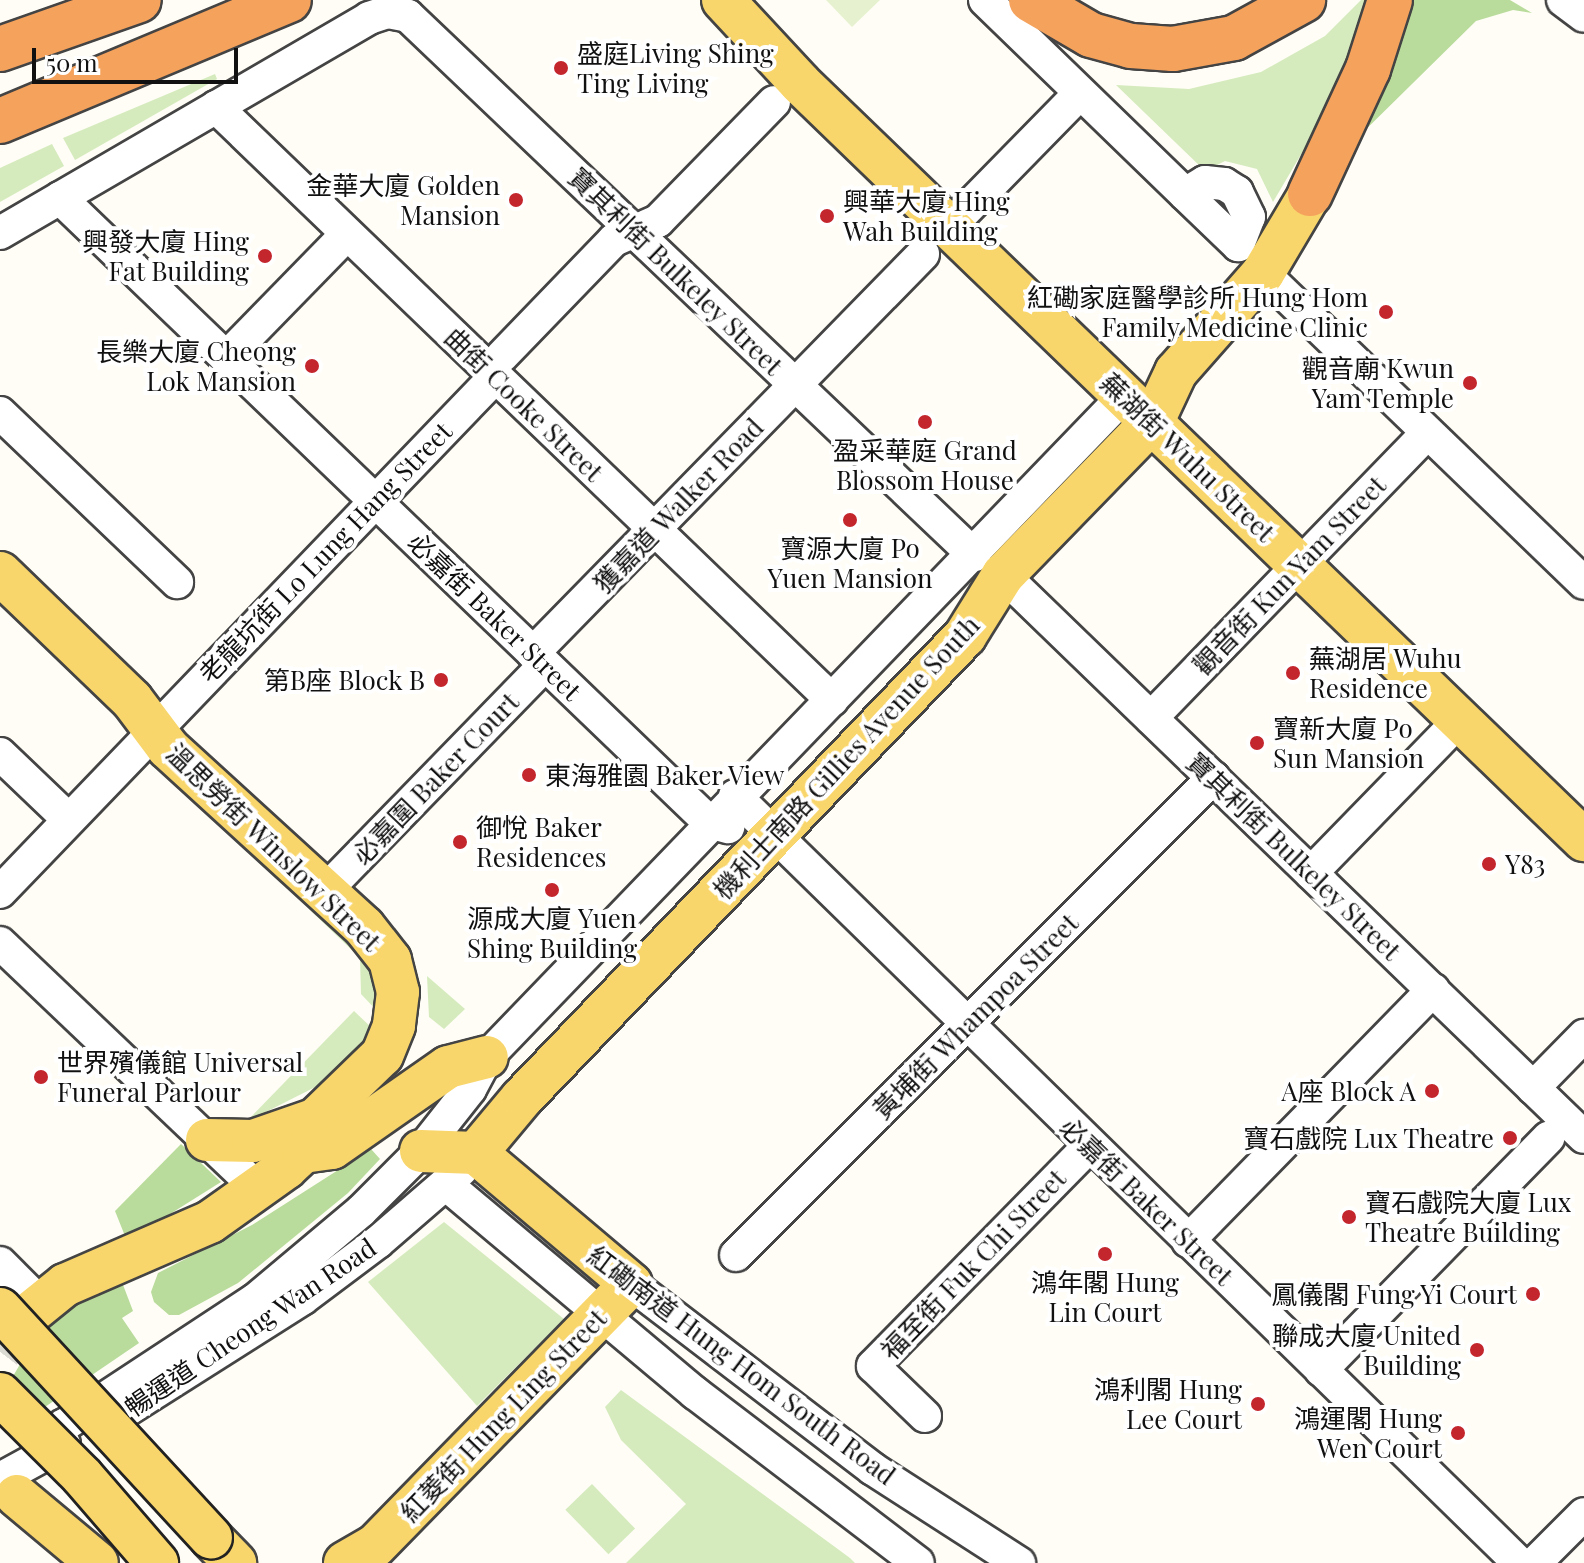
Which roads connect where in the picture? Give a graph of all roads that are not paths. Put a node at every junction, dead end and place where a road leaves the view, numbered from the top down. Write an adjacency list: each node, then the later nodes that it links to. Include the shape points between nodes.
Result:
1 (139, 0): 10 (highway)
2 (289, 0): 14 (highway)
3 (985, 0): 11 (street)
4 (1031, 0): 5 (highway, via 1091,35 1131,46 1173,49 1234,38)
5 (1303, 0)
6 (1390, 0): 16 (highway, via 1368,69)
7 (1563, 0): 9 (street)
8 (725, 2): 21 (main road, 蕪湖街 Wuhu Street)
9 (1584, 16)
10 (0, 49)
11 (1080, 93): 15 (street); 21 (street, 獲嘉道 Walker Road)
12 (774, 102): 18 (street, 老龍坑街 Lo Lung Hang Street, via 658,221)
13 (216, 107): 17 (street); 18 (street, 寶其利街 Bulkeley Street, via 369,18 388,12 417,20); 20 (street, 曲街 Cooke Street)
14 (0, 121)
15 (1185, 194)
16 (1310, 194): 22 (main road, 機利士南路 Gillies Avenue South)
17 (60, 198): 19 (street); 23 (street, 必嘉街 Baker Street)
18 (633, 232): 24 (street, 老龍坑街 Lo Lung Hang Street, via 614,240); 25 (street, 寶其利街 Bulkeley Street)
19 (0, 233)
20 (347, 234): 23 (street); 24 (street, 曲街 Cooke Street)
21 (936, 240): 25 (street, 獲嘉道 Walker Road); 26 (main road, 蕪湖街 Wuhu Street)
22 (1263, 273): 26 (main road, 機利士南路 Gillies Avenue South); 28 (street)
23 (226, 358): 29 (street, 必嘉街 Baker Street)
24 (499, 366): 29 (street, 老龍坑街 Lo Lung Hang Street); 30 (street, 曲街 Cooke Street)
25 (795, 384): 30 (street, 獲嘉道 Walker Road); 32 (street, 寶其利街 Bulkeley Street)
26 (1139, 408): 31 (main road, 蕪湖街 Wuhu Street); 32 (main road, 機利士南路 Gillies Avenue South)
27 (0, 413): 34 (street)
28 (1427, 433): 31 (street, 觀音街 Kun Yam Street); 35 (street)
29 (375, 501): 36 (street, 必嘉街 Baker Street); 40 (street, 老龍坑街 Lo Lung Hang Street)
30 (654, 529): 36 (street, 獲嘉道 Walker Road); 37 (street, 曲街 Cooke Street)
31 (1299, 564): 38 (street, 觀音街 Kun Yam Street); 39 (main road, 蕪湖街 Wuhu Street)
32 (988, 565): 37 (street, 機利士南路 Gillies Avenue South); 38 (street, 寶其利街 Bulkeley Street); 46 (main road, 機利士南路 Gillies Avenue South, via 965,636)
33 (0, 573): 40 (main road, 溫思勞街 Winslow Street)
34 (177, 582)
35 (1584, 583)
36 (539, 659): 45 (street, 必嘉街 Baker Street); 49 (street, 必嘉圍 Baker Court)
37 (832, 700): 43 (street, 機利士南路 Gillies Avenue South)
38 (1151, 718): 42 (street, 寶其利街 Bulkeley Street)
39 (1461, 719): 47 (main road, 蕪湖街 Wuhu Street); 48 (street)
40 (154, 727): 44 (street, 老龍坑街 Lo Lung Hang Street); 49 (main road, 溫思勞街 Winslow Street, via 168,748)
41 (0, 754): 44 (street)
42 (1213, 778): 48 (street, 寶其利街 Bulkeley Street); 53 (street, 黃埔街 Whampoa Street)
43 (735, 796): 45 (street, 機利士南路 Gillies Avenue South); 46 (street, 必嘉街 Baker Street)
44 (67, 818): 50 (street, 老龍坑街 Lo Lung Hang Street)
45 (709, 822): 46 (street, 必嘉街 Baker Street); 55 (street, 機利士南路 Gillies Avenue South)
46 (774, 838): 53 (street, 必嘉街 Baker Street); 63 (main road, 機利士南路 Gillies Avenue South, via 522,1098)
47 (1584, 840)
48 (1311, 873): 52 (street, 寶其利街 Bulkeley Street)
49 (325, 891): 57 (main road, 溫思勞街 Winslow Street, via 382,945 395,976 398,1009 382,1055)
50 (0, 892)
51 (0, 943): 60 (street)
52 (1433, 990): 56 (street, 寶其利街 Bulkeley Street); 66 (street)
53 (966, 1025): 61 (street, 必嘉街 Baker Street); 67 (street, 黃埔街 Whampoa Street)
54 (1584, 1036): 56 (street)
55 (487, 1057): 57 (main road, via 448,1067 332,1148); 62 (street, 機利士南路 Gillies Avenue South, via 470,1089)
56 (1533, 1088): 58 (street, 寶其利街 Bulkeley Street)
57 (310, 1136): 60 (main road); 65 (main road, 溫思勞街 Winslow Street)
58 (1584, 1137)
59 (1548, 1138): 73 (street)
60 (207, 1140): 65 (street)
61 (1090, 1145): 66 (street, 必嘉街 Baker Street); 75 (street, 福至街 Fuk Chi Street, via 873,1366)
62 (421, 1151): 63 (main road); 72 (street, 暢運道 Cheong Wan Road, via 310,1257)
63 (476, 1153): 64 (street, 暢運道 Cheong Wan Road); 69 (main road, 紅磡南道 Hung Hom South Road)
64 (447, 1185): 71 (street, 紅磡南道 Hung Hom South Road); 72 (street, 暢運道 Cheong Wan Road, via 302,1299)
65 (259, 1190): 70 (main road, 溫思勞街 Winslow Street, via 210,1222)
66 (1188, 1241): 73 (street, 必嘉街 Baker Street)
67 (736, 1255)
68 (0, 1263): 70 (street)
69 (631, 1284): 71 (main road, 紅菱街 Hung Ling Street); 83 (street, 紅磡南道 Hung Hom South Road, via 873,1469)
70 (22, 1308): 78 (main road, bridge)
71 (602, 1315): 79 (main road, 紅菱街 Hung Ling Street); 82 (street, 紅磡南道 Hung Hom South Road)
72 (202, 1349): 76 (street, 暢運道 Cheong Wan Road, bridge, via 76,1441 46,1449)
73 (1321, 1370): 84 (street, 必嘉街 Baker Street)
74 (0, 1394): 81 (main road, bridge, via 82,1476)
75 (925, 1416)
76 (9, 1487): 80 (main road)
77 (1584, 1514): 85 (street)
78 (225, 1555)
79 (362, 1557)
80 (97, 1563)
81 (157, 1563)
82 (918, 1563)
83 (1019, 1563)
84 (1519, 1563)
85 (1535, 1563)

